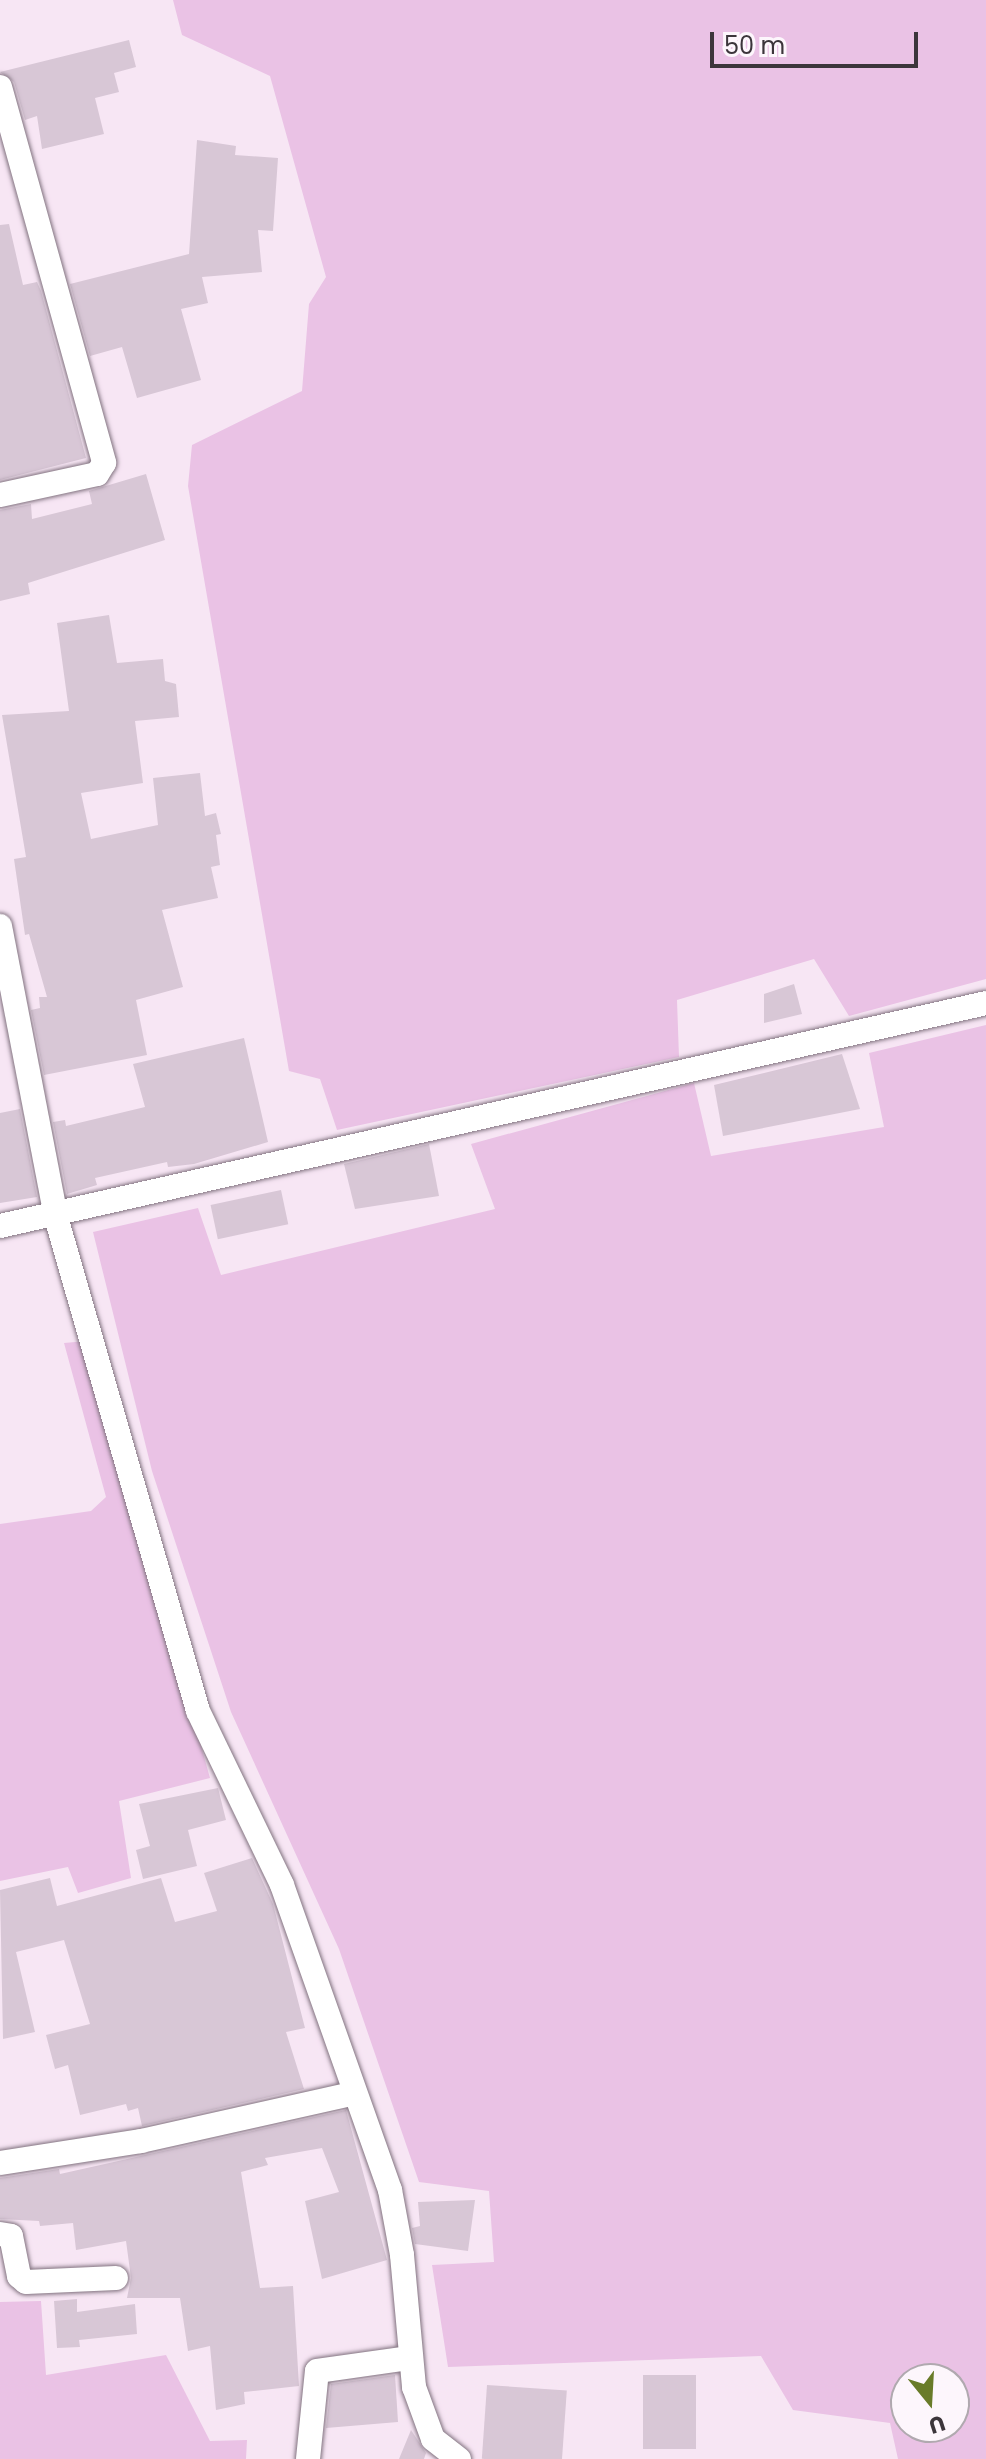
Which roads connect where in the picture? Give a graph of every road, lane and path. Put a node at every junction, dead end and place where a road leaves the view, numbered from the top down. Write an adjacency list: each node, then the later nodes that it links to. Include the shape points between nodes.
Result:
1 (0, 87): 2 (street, via 104,463 97,474)
2 (0, 495)
3 (0, 926): 5 (street)
4 (986, 1003): 5 (street)
5 (56, 1217): 6 (street); 7 (street, via 198,1711 272,1861)
6 (0, 1226)
7 (355, 2093): 8 (street, via 141,2141); 11 (street, via 390,2190 402,2255)
8 (0, 2163)
9 (0, 2234): 10 (street, via 11,2236 19,2274 26,2282)
10 (116, 2278)
11 (408, 2358): 12 (street, via 317,2371); 13 (street, via 433,2439)
12 (308, 2459)
13 (459, 2459)

